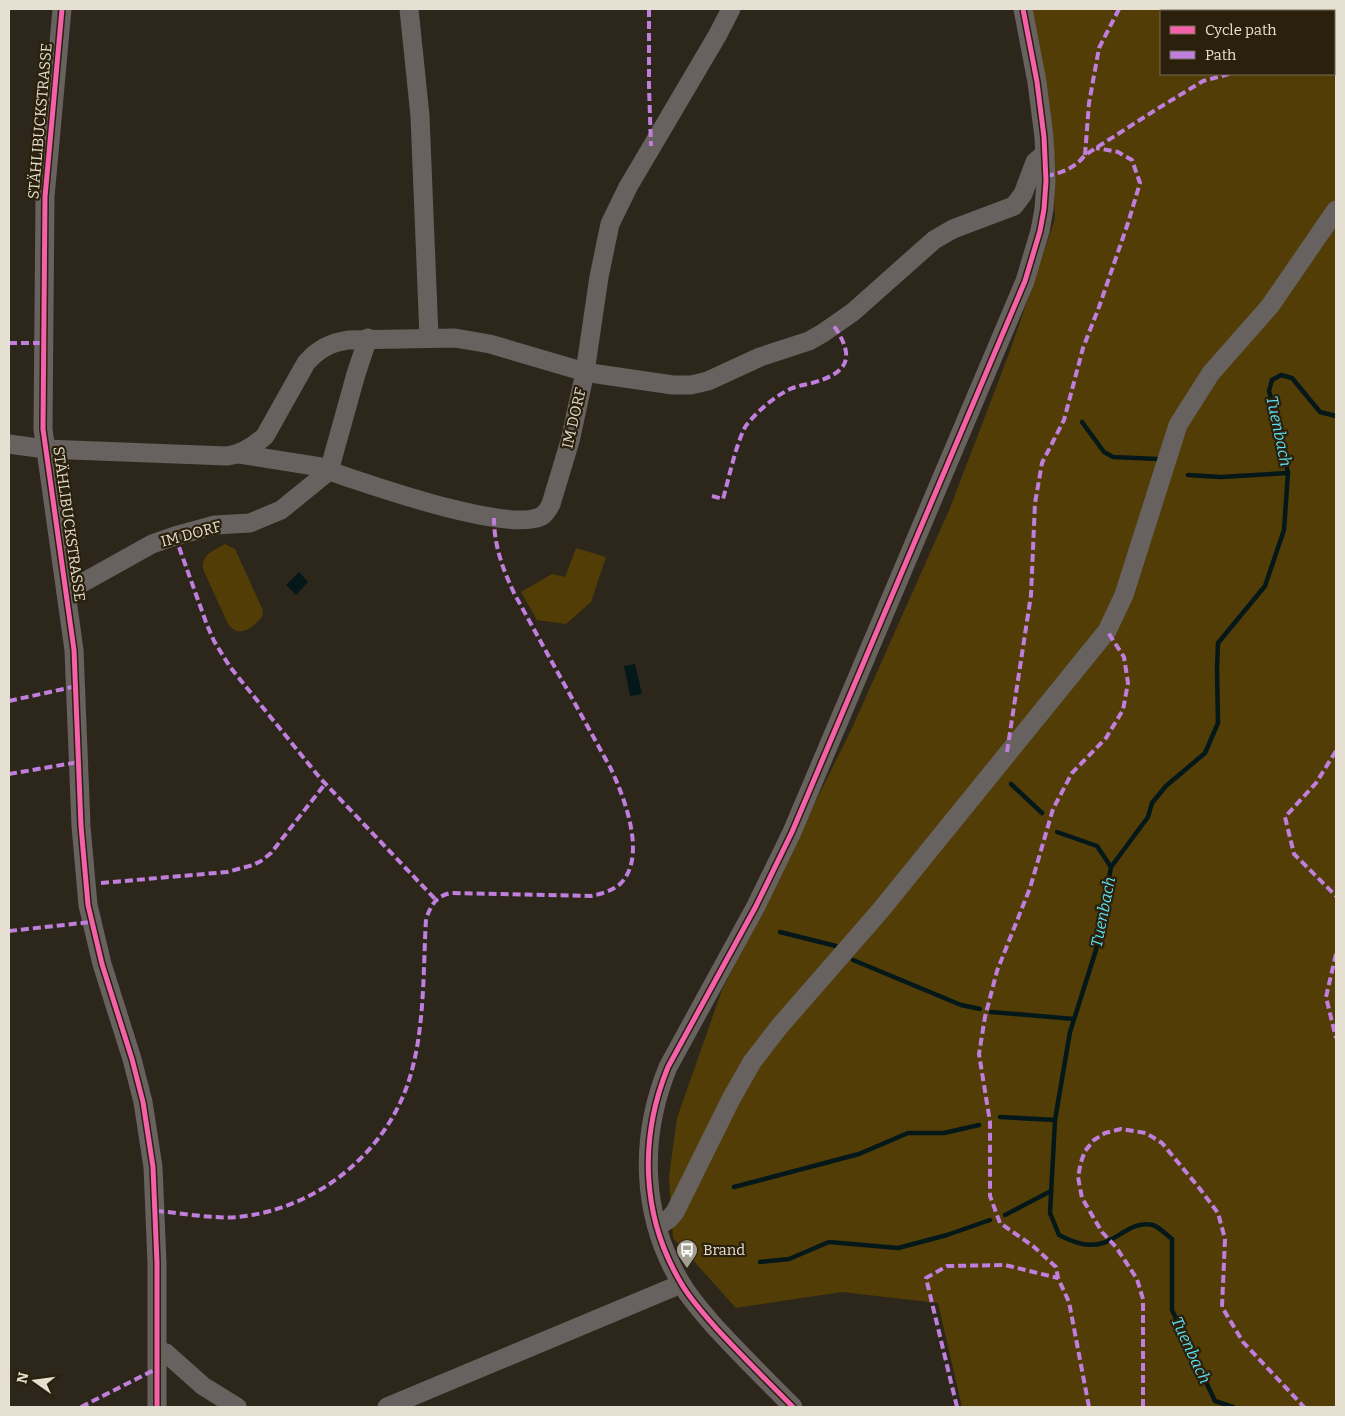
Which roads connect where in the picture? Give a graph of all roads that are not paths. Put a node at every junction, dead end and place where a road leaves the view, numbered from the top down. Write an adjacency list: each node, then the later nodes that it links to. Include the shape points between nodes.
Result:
1 (62, 9): 11 (street, STÄHLIBUCKSTRASSE, via 45,197)
2 (409, 9): 7 (street, via 420,126)
3 (731, 9): 9 (street, via 610,224)
4 (1023, 9): 5 (street, via 1037,82)
5 (1045, 153): 9 (street, via 1034,162 1023,194 1014,206 953,229 934,240 853,312 809,341 691,385 651,383); 15 (street, via 1044,209 1034,255 1020,296 792,832 660,1088 647,1157 651,1205)
6 (1336, 210): 15 (street, via 1270,306 1211,373 1178,425 1124,594 1107,631 880,911 752,1062 676,1212)
7 (429, 337): 8 (street, IM DORF); 9 (street, IM DORF, via 490,344)
8 (368, 338): 12 (street, IM DORF, via 335,342 314,354 265,436); 13 (street)
9 (585, 372): 13 (street, IM DORF, via 570,441 551,504 542,516 511,520 477,515 403,496)
10 (9, 444): 11 (street, IM DORF)
11 (45, 448): 12 (street, IM DORF); 14 (street, STÄHLIBUCKSTRASSE)
12 (239, 454): 13 (street)
13 (329, 471): 14 (street, IM DORF, via 281,510 250,523 215,525 152,544)
14 (66, 592): 17 (street, STÄHLIBUCKSTRASSE, via 74,650 81,826 88,904 102,964 143,1102 153,1167)
15 (657, 1227): 16 (street)
16 (681, 1284): 20 (street); 21 (street, via 730,1344)
17 (158, 1351): 18 (street, STÄHLIBUCKSTRASSE); 19 (street, via 166,1353 203,1386)
18 (157, 1407)
19 (237, 1407)
20 (387, 1407)
21 (793, 1407)

